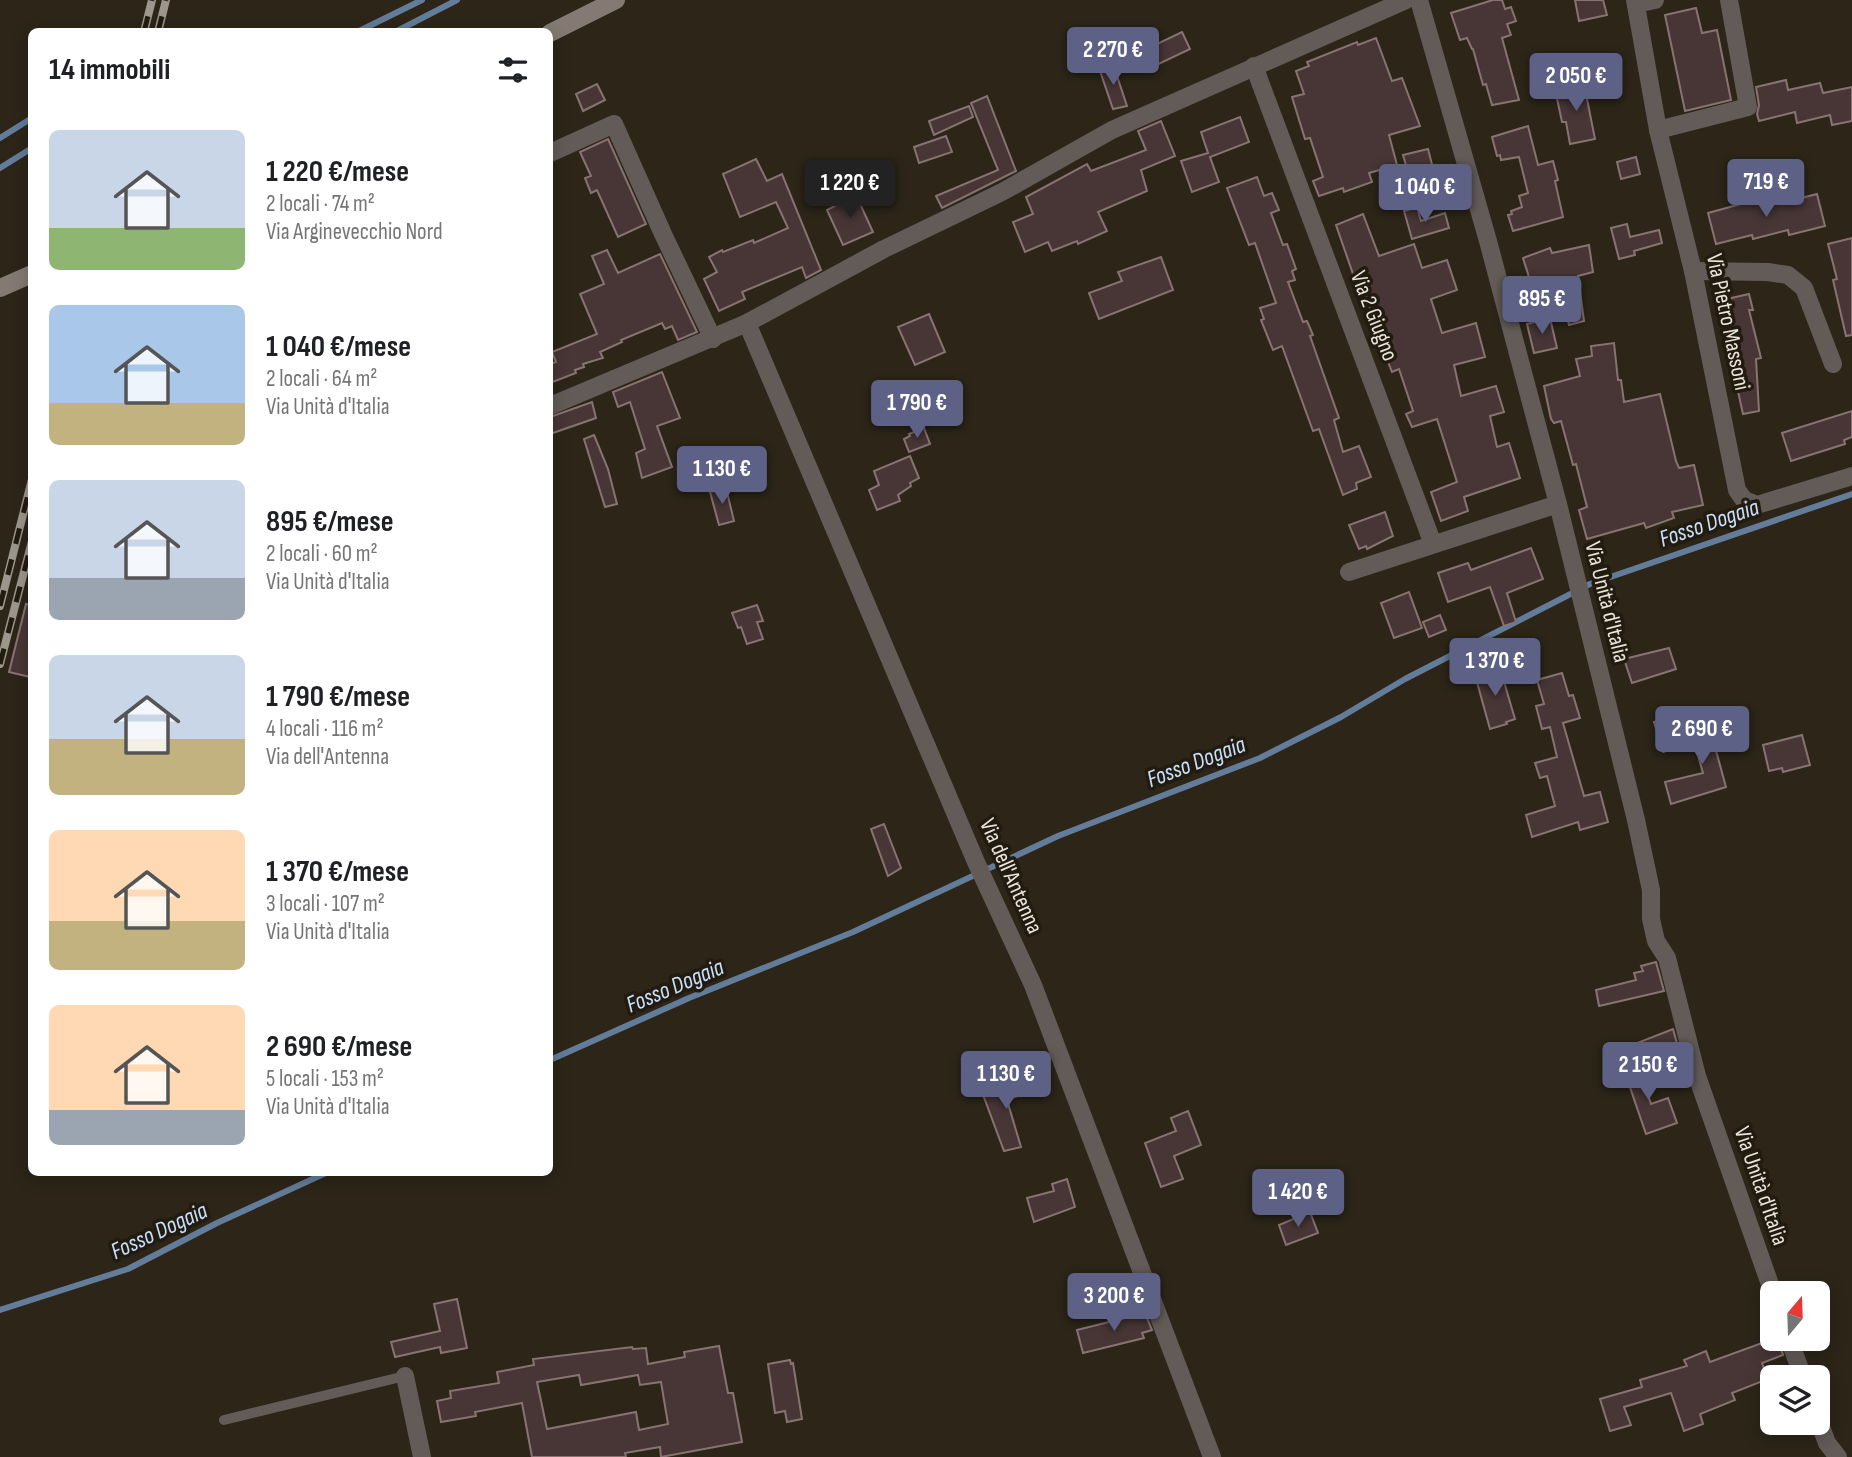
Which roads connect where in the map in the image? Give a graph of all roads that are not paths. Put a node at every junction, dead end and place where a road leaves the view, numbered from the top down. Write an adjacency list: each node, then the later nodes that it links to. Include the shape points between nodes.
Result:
1 (616, 0): 7 (main road)
2 (1406, 0): 8 (street)
3 (1419, 0): 19 (street, Via Unità d'Italia)
4 (1655, 0): 6 (street)
5 (1729, 0): 9 (street, via 1748,107)
6 (1636, 2): 9 (street, Via Pietro Massoni)
7 (553, 32)
8 (1254, 66): 14 (street, via 1112,130); 20 (street, Via 2 Giugno)
9 (1658, 130): 11 (street, Via Pietro Massoni)
10 (553, 152): 15 (street, via 614,124)
11 (1693, 271): 16 (street, via 1788,275 1804,288); 18 (street, Via Pietro Massoni, via 1737,490 1744,500 1757,505)
12 (28, 276): 13 (main road)
13 (0, 288)
14 (747, 323): 15 (street); 27 (street, Via dell'Antenna, via 976,862 1033,985)
15 (713, 339): 17 (street)
16 (1833, 364)
17 (553, 405)
18 (1852, 476)
19 (1558, 504): 20 (street); 22 (street, Via Unità d'Italia, via 1636,820 1656,941 1667,958 1697,1076)
20 (1433, 544): 21 (street)
21 (1349, 572)
22 (1769, 1281)
23 (405, 1376): 24 (lane); 26 (street)
24 (225, 1420)
25 (1824, 1435): 28 (street)
26 (422, 1457)
27 (1212, 1457)
28 (1838, 1457)

